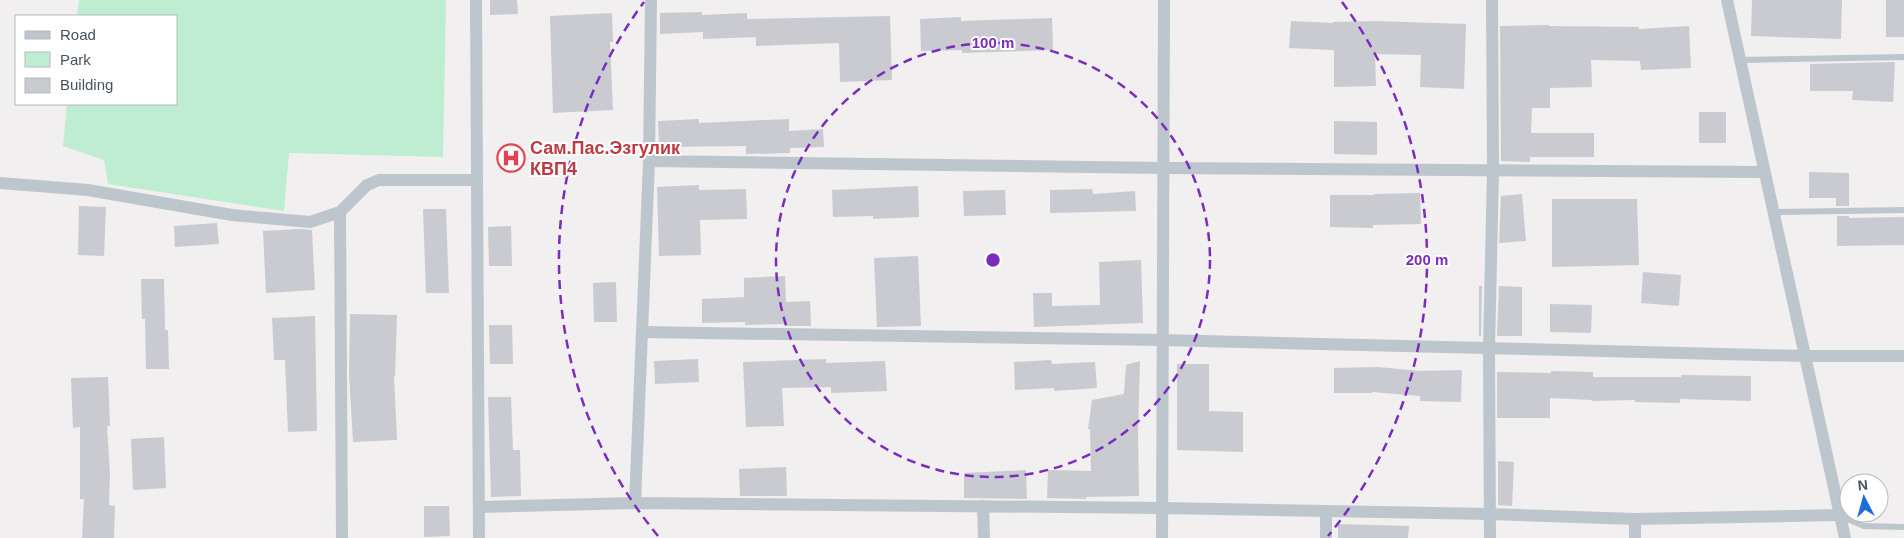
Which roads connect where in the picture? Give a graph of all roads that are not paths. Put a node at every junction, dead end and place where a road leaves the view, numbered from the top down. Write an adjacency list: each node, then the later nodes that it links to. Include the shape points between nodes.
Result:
1 (476, 0): 12 (street)
2 (651, 0): 8 (street)
3 (1164, 0): 9 (street)
4 (1492, 0): 10 (street)
5 (1726, 0): 7 (street)
6 (1904, 56): 7 (lane)
7 (1740, 60): 11 (street)
8 (648, 161): 9 (street); 17 (street)
9 (1163, 168): 10 (street); 18 (street)
10 (1493, 170): 11 (street); 19 (street)
11 (1764, 172): 16 (street)
12 (477, 180): 15 (street, via 379,180 367,185); 24 (street)
13 (0, 183): 15 (street, via 88,190 232,215 310,222)
14 (1904, 210): 16 (lane)
15 (340, 212): 33 (street)
16 (1773, 212): 20 (street)
17 (642, 332): 18 (street); 22 (street)
18 (1162, 340): 19 (street); 25 (street)
19 (1489, 348): 20 (street); 27 (street)
20 (1804, 356): 21 (street); 28 (street)
21 (1904, 356)
22 (635, 503): 23 (street); 24 (street)
23 (983, 506): 25 (street); 35 (street)
24 (479, 507): 34 (street)
25 (1162, 508): 26 (street); 36 (street)
26 (1326, 511): 27 (street); 37 (street)
27 (1490, 514): 29 (street); 38 (street)
28 (1839, 515): 29 (street)
29 (1636, 519): 39 (street)
30 (1841, 523): 40 (street)
31 (1857, 523): 32 (lane)
32 (1904, 527)
33 (342, 538)
34 (479, 538)
35 (984, 538)
36 (1162, 538)
37 (1326, 538)
38 (1490, 538)
39 (1635, 538)
40 (1845, 538)

